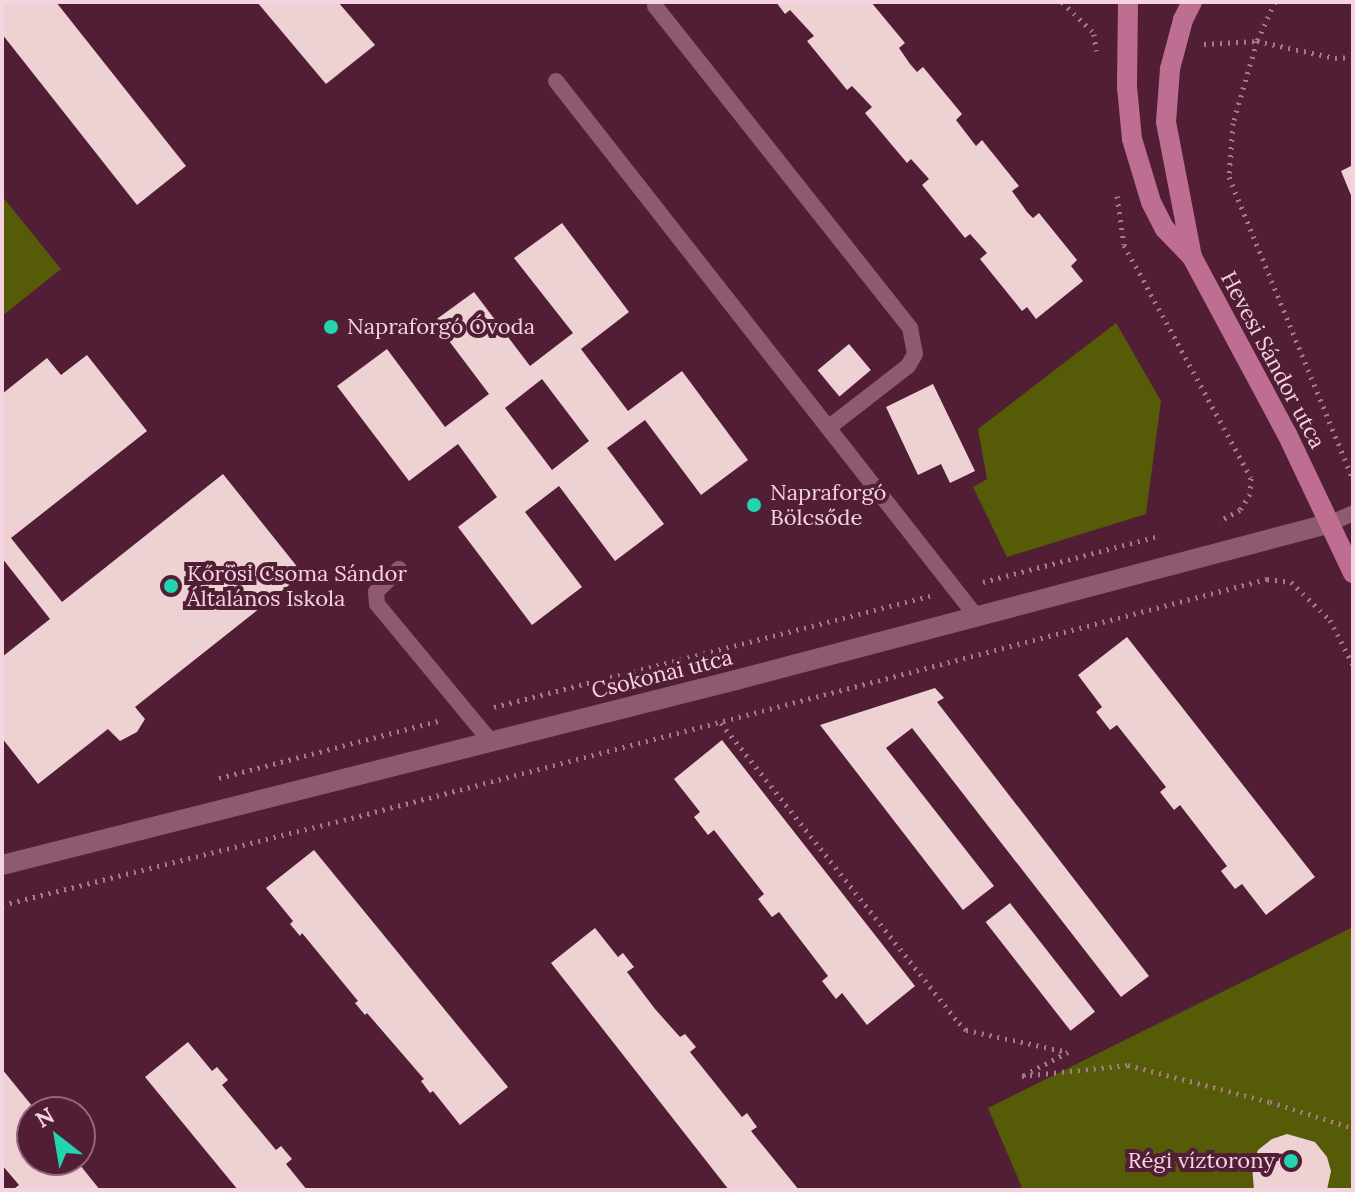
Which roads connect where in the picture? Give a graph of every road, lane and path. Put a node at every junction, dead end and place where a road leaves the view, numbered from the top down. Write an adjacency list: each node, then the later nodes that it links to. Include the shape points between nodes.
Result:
1 (1062, 2): 6 (path, via 1094,34)
2 (1128, 2): 6 (main road, Hevesi Sándor utca)
3 (1192, 2): 8 (main road, Hevesi Sándor utca)
4 (1275, 2): 7 (path)
5 (655, 6): 13 (lane, via 910,328 915,354 908,366)
6 (1129, 40): 12 (main road, Hevesi Sándor utca, via 1127,87 1141,173 1165,229)
7 (1257, 41): 8 (path); 9 (path); 14 (path, via 1233,123 1229,177)
8 (1176, 46): 12 (main road, Hevesi Sándor utca, via 1166,122)
9 (1353, 57)
10 (556, 81): 13 (lane)
11 (1124, 245): 17 (path, via 1251,478 1250,494 1240,510)
12 (1192, 257): 16 (main road, Hevesi Sándor utca)
13 (828, 428): 21 (lane)
14 (1353, 480)
15 (1353, 513): 16 (lane)
16 (1331, 523): 20 (main road, Hevesi Sándor utca); 22 (street, Csokonai utca)
17 (1204, 525)
18 (1163, 535): 21 (path)
19 (399, 569): 24 (lane, via 376,592 377,604)
20 (1353, 573)
21 (954, 590): 22 (lane); 24 (path)
22 (976, 616): 26 (street, Csokonai utca)
23 (1353, 665): 25 (path, via 1330,620 1291,582 1267,579)
24 (468, 714): 26 (lane); 27 (path)
25 (721, 722): 29 (path); 30 (path, via 966,1030 1068,1052 1022,1076 1128,1065)
26 (491, 742): 28 (street, Csokonai utca)
27 (209, 781)
28 (2, 865)
29 (2, 905)
30 (1353, 1128)

